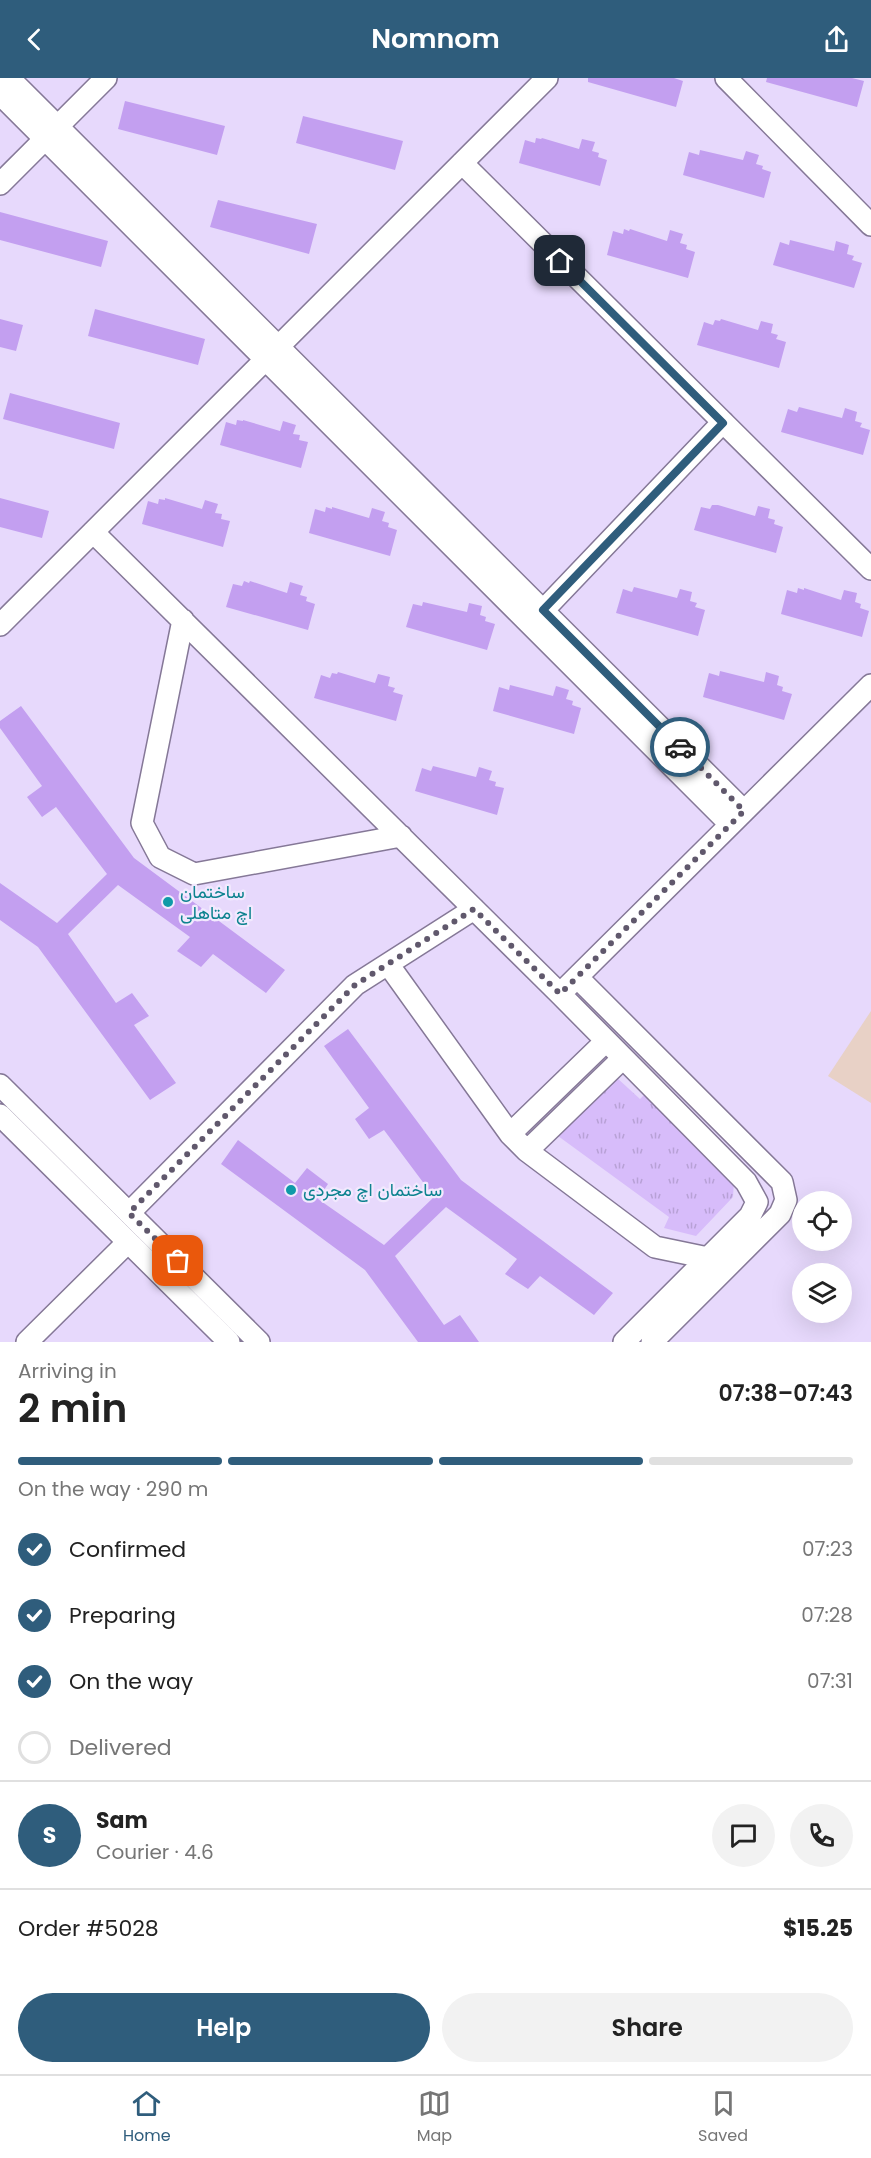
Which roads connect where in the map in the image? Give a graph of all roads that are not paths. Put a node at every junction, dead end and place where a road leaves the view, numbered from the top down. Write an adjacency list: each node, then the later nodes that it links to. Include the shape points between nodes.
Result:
1 (9, 78): 6 (street)
2 (106, 78): 6 (street)
3 (547, 78): 7 (street)
4 (726, 78): 9 (street)
5 (0, 94): 6 (street)
6 (52, 134): 8 (street); 10 (street)
7 (462, 164): 10 (street); 11 (street)
8 (0, 184)
9 (871, 225)
10 (272, 353): 12 (street); 14 (street)
11 (723, 423): 13 (street); 14 (street)
12 (93, 532): 15 (street); 16 (street)
13 (871, 569)
14 (537, 617): 18 (street)
15 (183, 620): 19 (street); 19 (street, via 142,823 160,856 195,874)
16 (0, 625)
17 (871, 685): 18 (street)
18 (737, 818): 22 (street)
19 (401, 836): 20 (street)
20 (474, 909): 21 (street); 23 (street)
21 (388, 964): 28 (street); 32 (street, via 355,985)
22 (577, 977): 23 (street); 30 (street, via 782,1182)
23 (560, 994): 24 (street)
24 (606, 1041): 25 (street); 28 (street)
25 (623, 1058): 29 (street); 31 (street, via 746,1182)
26 (0, 1085): 32 (street)
27 (0, 1114): 33 (street)
28 (510, 1134): 29 (street)
29 (527, 1151): 34 (street, via 655,1247)
30 (786, 1200): 31 (street); 34 (street, via 780,1214)
31 (758, 1202): 34 (street)
32 (129, 1213): 37 (street)
33 (128, 1242): 35 (street); 36 (street)
34 (715, 1264): 38 (street); 39 (street)
35 (27, 1342)
36 (229, 1342)
37 (259, 1342)
38 (624, 1342)
39 (652, 1342)

